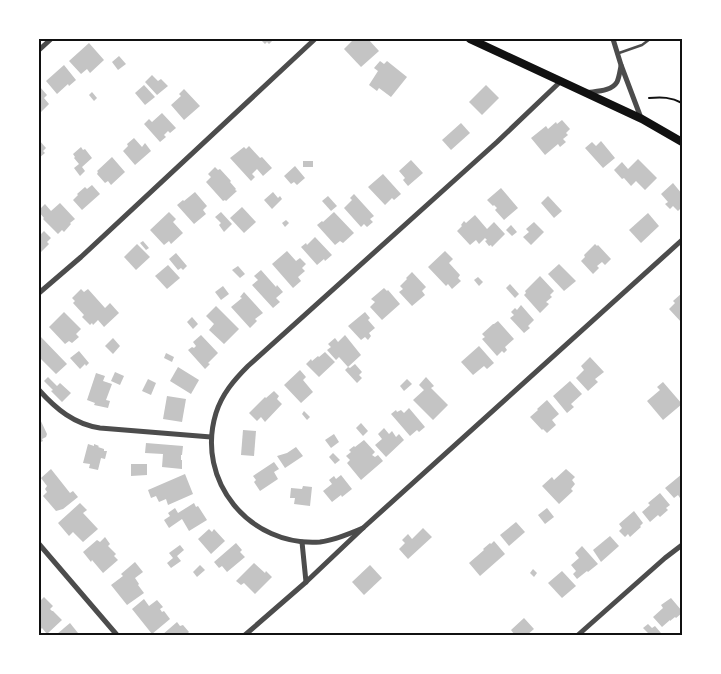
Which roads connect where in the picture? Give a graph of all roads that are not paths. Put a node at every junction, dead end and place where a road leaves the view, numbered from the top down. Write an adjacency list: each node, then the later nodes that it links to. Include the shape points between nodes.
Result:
1 (51, 39): 6 (street)
2 (316, 39): 14 (street)
3 (470, 39): 9 (main road)
4 (612, 39): 7 (street)
5 (650, 39): 7 (lane)
6 (39, 50)
7 (617, 53): 8 (street)
8 (621, 65): 10 (street, via 614,86); 11 (street)
9 (561, 81): 10 (main road); 16 (street, via 239,375 221,402)
10 (585, 93): 11 (main road)
11 (642, 119): 12 (main road)
12 (682, 142)
13 (682, 240): 17 (street)
14 (39, 293)
15 (39, 390): 16 (street, via 65,414 87,426)
16 (211, 437): 18 (street, via 216,472 224,492 236,508 264,530)
17 (363, 528): 18 (street, via 334,540); 21 (street)
18 (302, 542): 21 (street)
19 (39, 544): 22 (street)
20 (682, 545): 24 (street)
21 (306, 582): 23 (street)
22 (117, 635)
23 (245, 635)
24 (578, 635)

